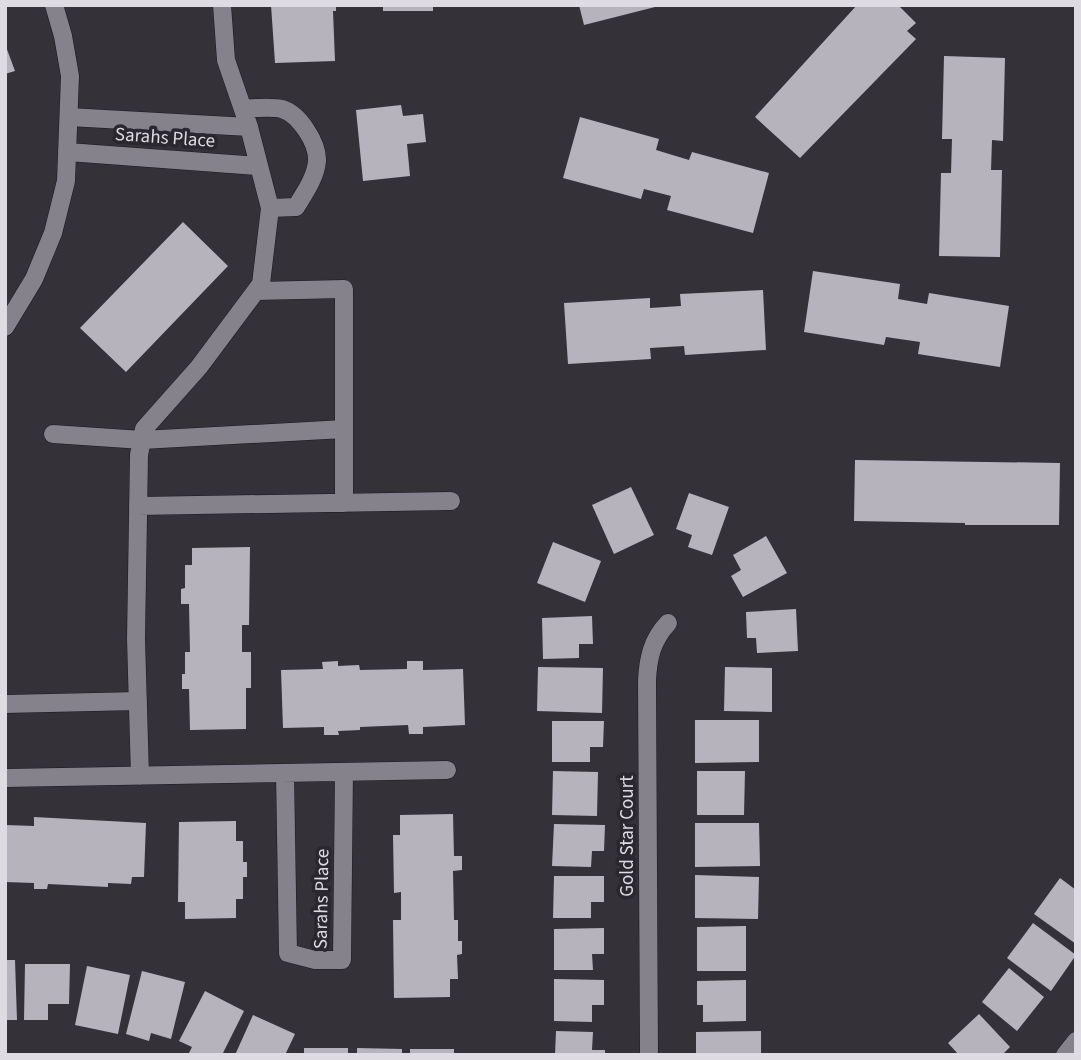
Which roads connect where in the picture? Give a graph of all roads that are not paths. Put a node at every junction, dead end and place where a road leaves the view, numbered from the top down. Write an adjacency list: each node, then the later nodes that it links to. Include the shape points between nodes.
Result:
1 (54, 5): 4 (street, via 70,76)
2 (222, 5): 3 (street, via 226,60)
3 (243, 108): 5 (street); 8 (street, via 283,109 312,138 317,161 296,207)
4 (69, 117): 5 (street, Sarahs Place); 6 (street)
5 (249, 127): 7 (street)
6 (68, 152): 7 (street, Sarahs Place); 10 (street, via 53,233 34,279)
7 (258, 166): 8 (street)
8 (270, 208): 9 (street, via 261,284)
9 (256, 291): 11 (street, via 344,289); 13 (street, via 199,367 144,429)
10 (5, 327)
11 (344, 429): 13 (street); 15 (street)
12 (53, 435): 13 (street)
13 (142, 440): 16 (street)
14 (451, 501): 15 (street)
15 (344, 503): 16 (street)
16 (138, 506): 18 (street)
17 (668, 623): 26 (street, Gold Star Court, via 652,647 647,681)
18 (138, 701): 19 (street); 23 (street)
19 (5, 704)
20 (447, 770): 21 (street)
21 (344, 772): 22 (street); 22 (street, Sarahs Place, via 342,960 288,953)
22 (285, 773): 23 (street)
23 (140, 776): 24 (street)
24 (5, 778)
25 (1076, 1041): 27 (street)
26 (649, 1055)
27 (1065, 1055)

